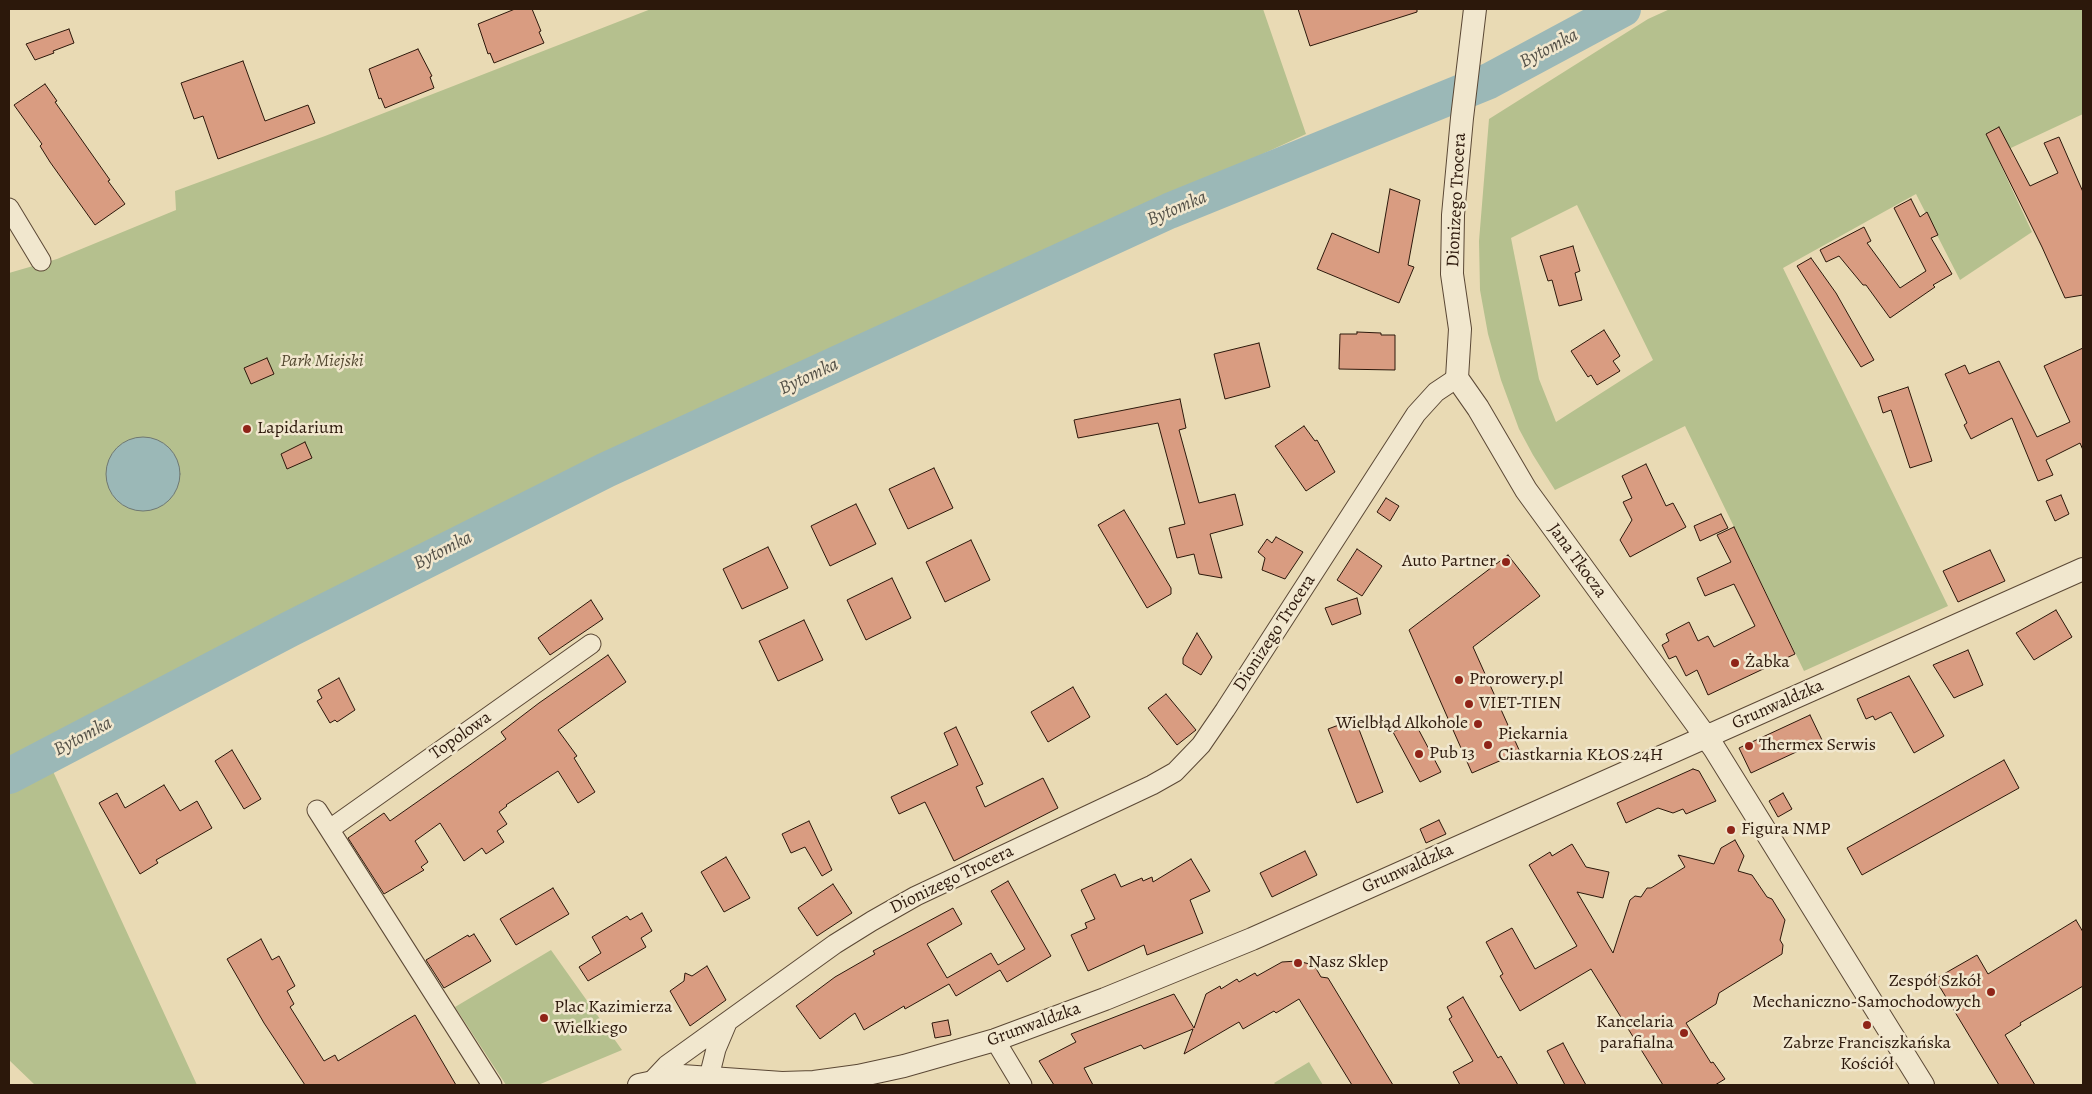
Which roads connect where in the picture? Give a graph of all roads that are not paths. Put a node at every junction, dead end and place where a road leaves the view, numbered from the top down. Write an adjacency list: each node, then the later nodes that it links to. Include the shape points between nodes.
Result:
1 (1475, 9): 4 (street, Dionizego Trocera, via 1452,225 1452,274 1460,329)
2 (9, 208): 3 (street)
3 (41, 261)
4 (1457, 378): 7 (street, Jana Tkocza, via 1526,490); 10 (street, Dionizego Trocera, via 1436,392 1416,414 1225,710 1201,745 1175,772 916,896 834,944)
5 (2083, 569): 7 (street, Grunwaldzka)
6 (592, 644): 9 (street, Topolowa)
7 (1706, 737): 11 (street, Grunwaldzka, via 1252,939); 16 (street, Jana Tkocza)
8 (318, 810): 9 (street)
9 (330, 829): 14 (street)
10 (727, 1023): 12 (street); 13 (street, Dionizego Trocera)
11 (995, 1040): 12 (street, Grunwaldzka, via 858,1076 814,1082); 15 (street)
12 (707, 1081): 13 (street, Grunwaldzka, via 682,1076)
13 (645, 1084)
14 (492, 1085)
15 (1022, 1085)
16 (1923, 1085)

